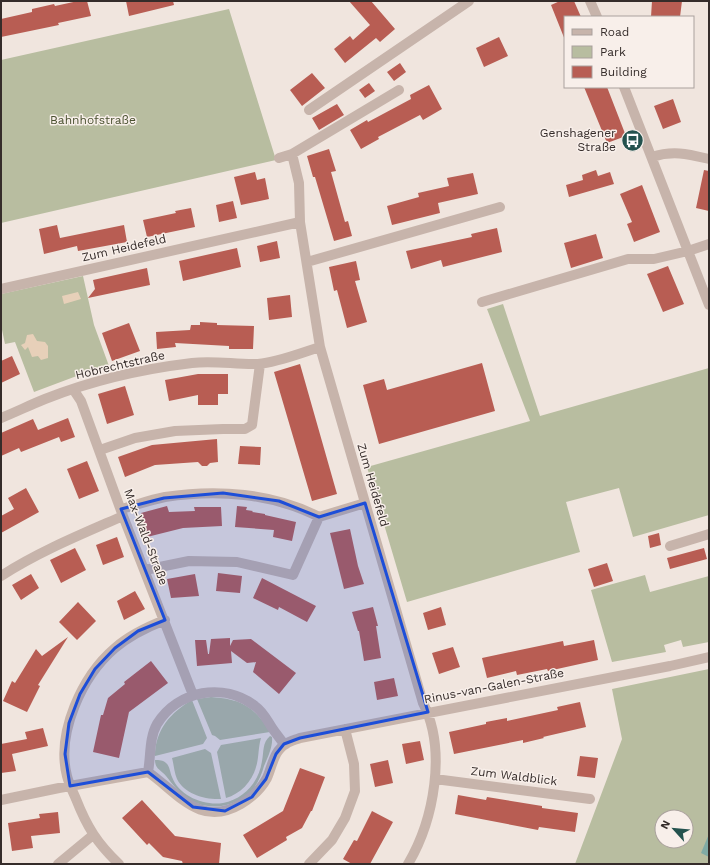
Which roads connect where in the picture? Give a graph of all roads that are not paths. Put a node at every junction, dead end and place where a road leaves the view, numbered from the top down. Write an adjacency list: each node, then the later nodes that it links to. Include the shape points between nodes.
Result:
1 (469, 1): 6 (street)
2 (590, 1): 3 (street)
3 (596, 16)
4 (624, 88): 8 (street)
5 (399, 90): 7 (street)
6 (309, 110)
7 (292, 154): 9 (street); 12 (street, Zum Heidefeld, via 299,183)
8 (652, 157): 10 (street, via 678,152); 14 (street)
9 (279, 158)
10 (709, 159)
11 (500, 207): 15 (street)
12 (300, 222): 15 (street, Zum Heidefeld); 17 (street, Zum Heidefeld)
13 (709, 244): 14 (street)
14 (688, 251): 16 (street); 18 (street, via 654,259 628,260)
15 (307, 262): 20 (street, Zum Heidefeld)
16 (705, 283): 19 (street)
17 (1, 289)
18 (482, 302)
19 (709, 305)
20 (320, 347): 21 (street, Hobrechtstraße); 25 (street, Zum Heidefeld)
21 (260, 364): 22 (street, Hobrechtstraße, via 194,362 104,379); 24 (street, via 252,425 246,430 176,431 134,438)
22 (73, 389): 23 (street, Hobrechtstraße); 24 (street, Max-Wald-Straße, via 81,401)
23 (1, 418)
24 (100, 450): 26 (street, Max-Wald-Straße)
25 (365, 504): 27 (street); 35 (street, Zum Heidefeld, via 423,703)
26 (122, 513): 27 (street, via 164,498 222,493 279,501); 30 (street, Max-Wald-Straße); 31 (street, via 24,561)
27 (320, 517): 30 (street, via 293,575 238,562 189,562)
28 (709, 534): 29 (street)
29 (670, 546)
30 (145, 570): 32 (street, Max-Wald-Straße)
31 (1, 576)
32 (165, 620): 34 (street, Max-Wald-Straße); 40 (street, via 138,631 114,648 95,669 80,694 69,723 65,754)
33 (709, 657): 35 (street, Rinus-van-Galen-Straße)
34 (193, 695): 37 (street, via 221,692 244,698 265,715); 38 (street, via 179,702 157,725 151,744)
35 (428, 712): 36 (street, Rinus-van-Galen-Straße); 39 (street, Zum Heidefeld, via 435,750)
36 (345, 729): 37 (street, Rinus-van-Galen-Straße, via 300,738); 46 (street, via 354,764 355,791 345,818 332,840)
37 (284, 744): 38 (street, via 276,754 266,779 252,797 225,811 207,811 193,807)
38 (148, 772): 40 (street)
39 (436, 779): 41 (street, Zum Waldblick); 47 (street, Zum Heidefeld, via 426,824)
40 (70, 786): 42 (street); 43 (street)
41 (590, 799)
42 (1, 800)
43 (93, 835): 44 (street); 45 (street)
44 (58, 864)
45 (119, 864)
46 (309, 864)
47 (408, 864)

